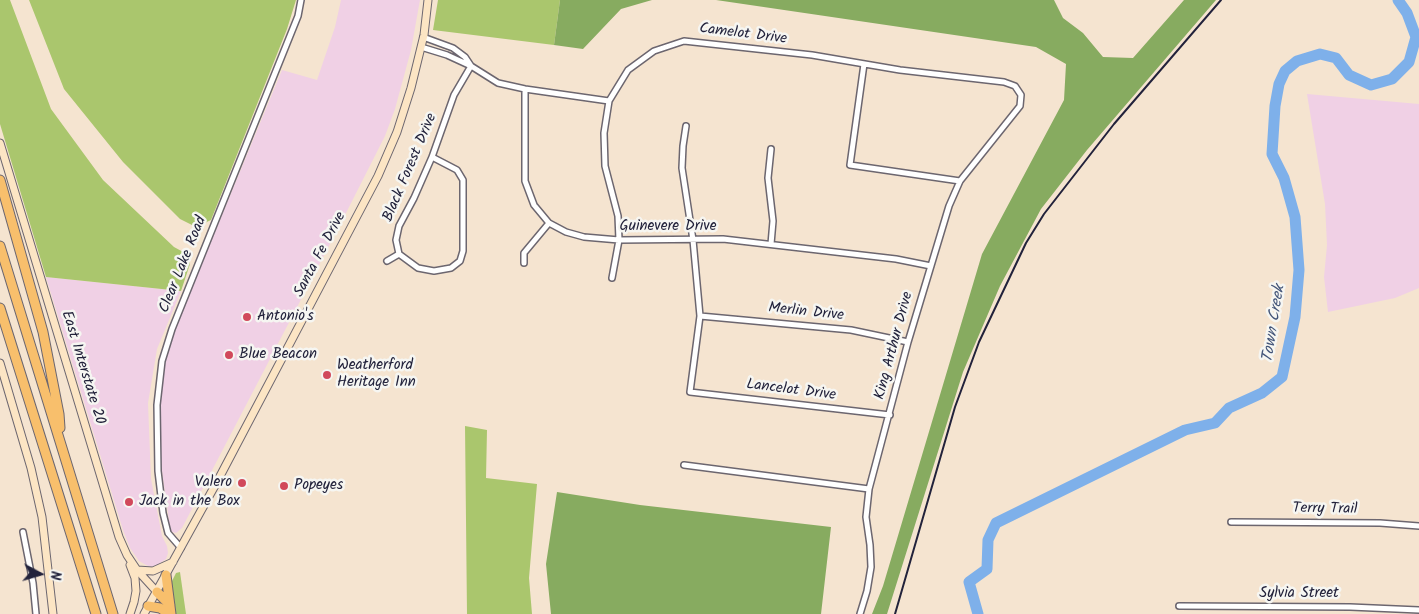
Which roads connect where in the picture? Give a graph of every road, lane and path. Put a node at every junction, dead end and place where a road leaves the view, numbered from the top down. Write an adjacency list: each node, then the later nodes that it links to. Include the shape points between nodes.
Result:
1 (301, 0): 37 (street, Clear Lake Road, via 298,16 162,361 157,405 158,471 168,533)
2 (428, 0): 3 (main road, Santa Fe Drive)
3 (423, 37): 4 (main road, Santa Fe Drive); 6 (street, via 453,48 465,56)
4 (421, 47): 6 (street); 37 (main road, Santa Fe Drive, via 397,132 378,176)
5 (864, 64): 8 (street, Camelot Drive, via 684,41 654,50 628,70); 9 (street, Camelot Drive, via 1004,82 1015,86 1021,95); 15 (street, via 850,165)
6 (471, 66): 7 (street, via 498,82); 13 (street, Black Forest Drive, via 454,95)
7 (525, 89): 8 (street); 16 (street, Guinevere Drive, via 525,181 534,206)
8 (609, 101): 17 (street, Camelot Drive, via 604,133 605,166 618,216)
9 (1020, 106): 15 (street, King Arthur Drive)
10 (686, 126): 18 (street, via 682,168)
11 (0, 143): 38 (main road, East Interstate 20)
12 (770, 149): 19 (street)
13 (432, 157): 21 (street, Black Forest Drive, via 399,226 396,240); 21 (street, via 456,170 462,180 463,251 460,261 451,268 434,271 418,268)
14 (0, 180): 31 (highway, via 43,332 59,414)
15 (960, 181): 24 (street, King Arthur Drive)
16 (549, 223): 17 (street, Guinevere Drive, via 584,237); 23 (street, via 524,253)
17 (619, 240): 18 (street, Guinevere Drive); 25 (street, Camelot Drive)
18 (693, 240): 19 (street, Guinevere Drive, via 723,239); 27 (street)
19 (771, 244): 24 (street, Guinevere Drive)
20 (0, 246): 31 (highway)
21 (399, 254): 22 (street)
22 (387, 261)
23 (524, 263)
24 (930, 266): 28 (street, King Arthur Drive)
25 (612, 278)
26 (0, 308): 49 (highway)
27 (700, 316): 28 (street, Merlin Drive, via 851,330); 30 (street, Lancelot Drive, via 690,392)
28 (908, 342): 30 (street, King Arthur Drive)
29 (0, 363): 48 (main road, via 42,517)
30 (890, 415): 33 (street, King Arthur Drive)
31 (60, 438): 50 (highway)
32 (684, 465): 33 (street)
33 (869, 489): 52 (street, King Arthur Drive, via 866,517 872,567)
34 (1231, 522): 35 (street, Terry Trail)
35 (1419, 526)
36 (23, 532): 47 (street)
37 (181, 548): 39 (main road, Santa Fe Drive)
38 (127, 555): 40 (main road, East Interstate 20); 51 (main road, via 135,578)
39 (173, 562): 40 (main road, via 153,571); 41 (main road, Santa Fe Drive)
40 (137, 570): 42 (main road, East Interstate 20)
41 (166, 575): 42 (main road, Santa Fe Drive); 46 (highway)
42 (157, 592): 44 (main road, Santa Fe Drive); 46 (highway)
43 (1179, 606): 45 (street, Sylvia Street)
44 (146, 610): 46 (highway, via 160,608)
45 (1419, 610)
46 (170, 611)
47 (36, 614)
48 (53, 614)
49 (96, 614)
50 (113, 614)
51 (130, 614)
52 (860, 614)

